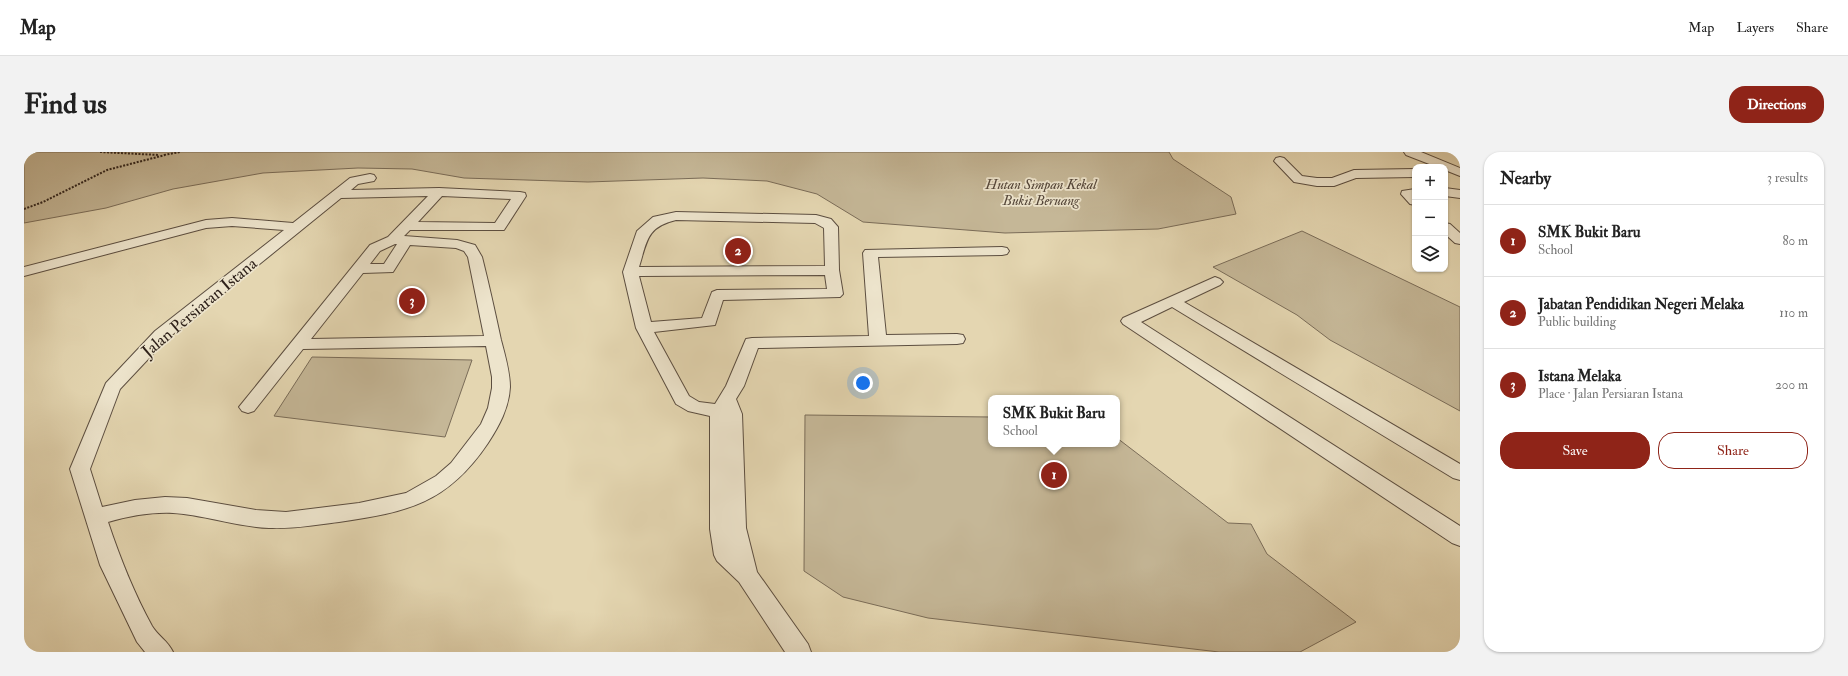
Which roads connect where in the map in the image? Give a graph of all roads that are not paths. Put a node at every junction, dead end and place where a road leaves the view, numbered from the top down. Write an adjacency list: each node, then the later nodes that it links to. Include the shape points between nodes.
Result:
1 (1410, 152): 3 (street)
2 (1280, 161): 4 (street, via 1298,179 1317,182 1334,182 1354,174)
3 (1452, 171)
4 (1412, 174)
5 (370, 178): 9 (street, Jalan Persiaran Istana, via 354,181)
6 (439, 192): 9 (street); 14 (street); 14 (street, via 520,196 499,227)
7 (1448, 192): 10 (street)
8 (1412, 193): 11 (street, via 1407,194)
9 (338, 194): 12 (street, Jalan Persiaran Istana)
10 (1460, 194)
11 (1412, 198)
12 (296, 228): 19 (street, via 232,222 206,224); 31 (street, Jalan Persiaran Istana, via 161,335 112,387 80,469)
13 (1448, 230): 15 (street)
14 (402, 236): 17 (street, via 375,248); 17 (street, via 388,269); 26 (street, via 470,248 475,257)
15 (1460, 240)
16 (1002, 251): 25 (street, via 870,253)
17 (359, 268): 27 (street)
18 (832, 270): 20 (street); 20 (street, via 831,227 826,222 816,219 676,216 658,220 642,234); 23 (street, via 835,294 717,295 709,322)
19 (24, 272)
20 (630, 272): 23 (street)
21 (1215, 282): 22 (street)
22 (1172, 301): 30 (street); 32 (street, via 1129,321)
23 (644, 328): 29 (street, via 682,400 694,407)
24 (957, 339): 25 (street)
25 (878, 340): 29 (street, via 752,343)
26 (493, 342): 27 (street); 31 (street, via 502,392 489,428 449,478 429,492 381,508 296,520 268,520 175,505 148,505)
27 (300, 344): 28 (street)
28 (248, 407)
29 (727, 408): 34 (street, via 735,528 747,575)
30 (1460, 473)
31 (95, 517): 33 (street, Jalan Persiaran Istana, via 115,572 146,635)
32 (1460, 537)
33 (161, 652)
34 (800, 652)

